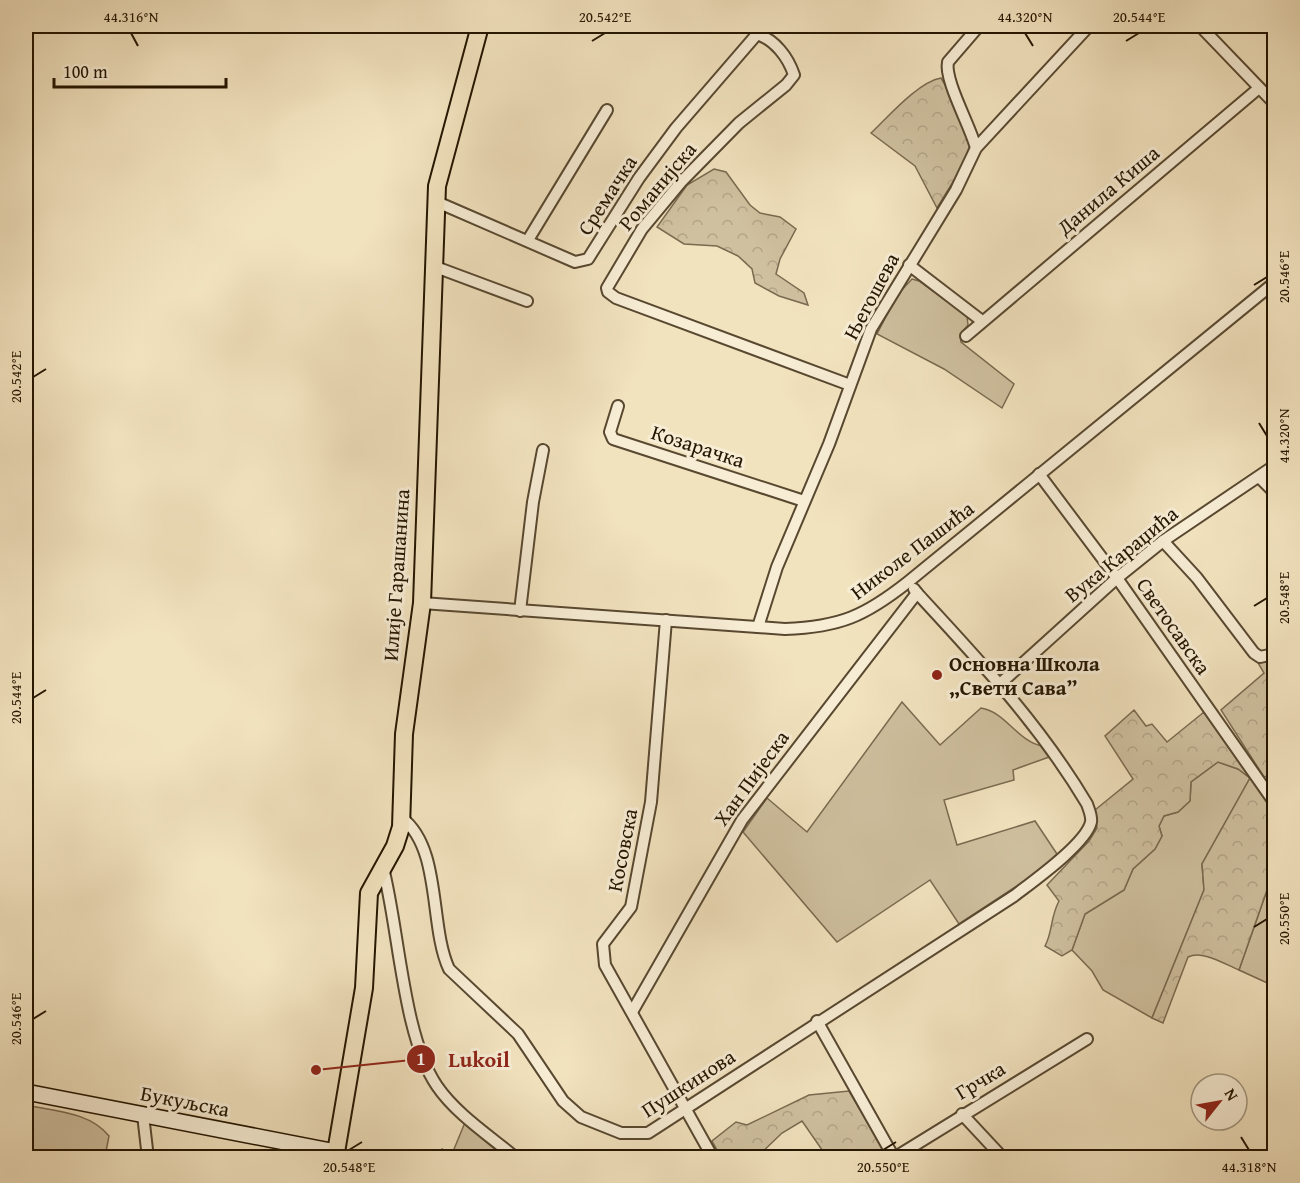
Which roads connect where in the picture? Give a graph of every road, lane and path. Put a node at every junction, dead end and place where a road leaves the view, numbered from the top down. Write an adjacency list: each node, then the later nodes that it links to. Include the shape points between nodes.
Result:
1 (480, 26): 10 (main road, Илије Гарашанина, via 454,117)
2 (979, 26): 9 (street, via 946,69)
3 (1089, 26): 9 (street, Његошева)
4 (1200, 26): 6 (street)
5 (761, 30): 11 (street, Сремачка, via 676,128 588,259 575,262); 18 (street, Романијска, via 794,75 681,182 642,230 608,292)
6 (1259, 88): 7 (street); 16 (street, Данила Киша)
7 (1275, 104)
8 (607, 110): 11 (street)
9 (976, 148): 12 (street, Његошева, via 956,190)
10 (437, 202): 11 (street, Сремачка); 13 (main road, Илије Гарашанина)
11 (528, 240)
12 (909, 265): 16 (street); 18 (street, Његошева, via 871,329)
13 (434, 266): 15 (street); 30 (main road, Илије Гарашанина)
14 (1275, 283): 22 (street, Николе Пашића)
15 (527, 301)
16 (982, 321): 17 (street, Данила Киша)
17 (966, 336)
18 (850, 385): 25 (street, Његошева)
19 (618, 406): 25 (street, Козарачка, via 610,432 613,439)
20 (543, 450): 31 (street)
21 (1275, 466): 23 (street, Вука Караџића)
22 (1040, 474): 27 (street, Светосавска); 28 (street, Николе Пашића)
23 (1258, 477): 24 (street); 26 (street, Вука Караџића)
24 (1275, 492)
25 (804, 501): 33 (street, Његошева)
26 (1163, 541): 27 (street, Вука Караџића); 34 (street, via 1203,585 1254,652 1260,657)
27 (1117, 578): 35 (street, Вука Караџића); 36 (street, Светосавска)
28 (908, 582): 29 (street); 33 (street, Николе Пашића, via 865,613 842,621 818,628)
29 (917, 593): 35 (street); 39 (street, Хан Пијеска, via 742,820)
30 (422, 603): 31 (street, Николе Пашића); 37 (main road, Илије Гарашанина, via 404,734)
31 (520, 611): 32 (street, Николе Пашића)
32 (666, 621): 33 (street, Николе Пашића); 39 (street, Косовска, via 651,802 636,884 631,907 603,944 601,953)
33 (758, 627)
34 (1275, 654)
35 (1001, 683): 40 (street, Пушкинова, via 1040,732 1090,811 1087,831 1057,863 977,921)
36 (1275, 802)
37 (402, 818): 38 (main road, Илије Гарашанина, via 398,839); 43 (street, Пушкинова, via 413,826 419,838 449,969 518,1034 563,1101 581,1117 598,1125 638,1135 648,1133)
38 (383, 867): 46 (main road, Илије Гарашанина, via 369,893 364,988); 49 (street, via 413,1023 426,1066 437,1087)
39 (632, 1012): 43 (street, Косовска)
40 (817, 1022): 43 (street, Пушкинова); 47 (street, Грчка)
41 (1087, 1039): 45 (street, Грчка)
42 (26, 1092): 44 (main road, Букуљска)
43 (686, 1108): 50 (street, Косовска)
44 (143, 1114): 46 (main road, Букуљска); 48 (street)
45 (962, 1114): 47 (street, Грчка); 51 (street)
46 (336, 1155)
47 (894, 1157)
48 (148, 1158)
49 (516, 1158)
50 (713, 1158)
51 (1003, 1158)

